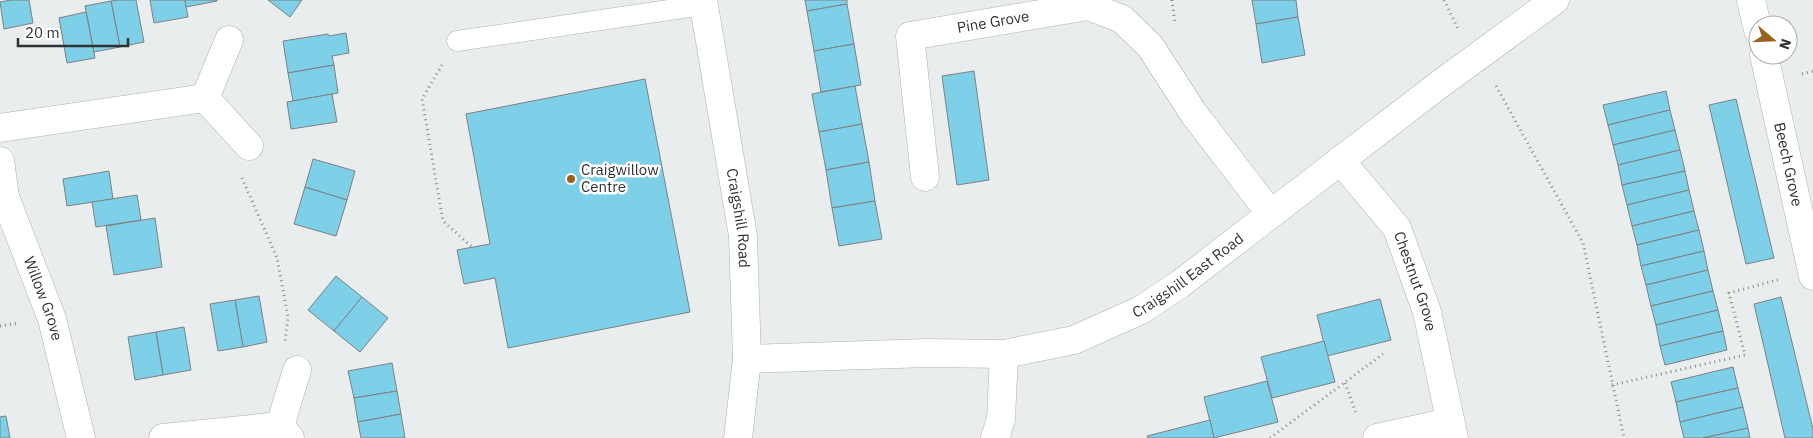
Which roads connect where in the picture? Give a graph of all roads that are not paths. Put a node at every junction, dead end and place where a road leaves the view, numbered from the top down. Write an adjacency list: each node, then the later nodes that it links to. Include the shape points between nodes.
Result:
1 (1556, 0): 11 (street, Craigshill East Road)
2 (1751, 0): 4 (street)
3 (703, 2): 6 (lane); 17 (street, Craigshill Road, via 743,236)
4 (1754, 15)
5 (229, 40): 8 (street)
6 (457, 42)
7 (1766, 65): 15 (street, Beech Grove)
8 (205, 98): 9 (street); 10 (street)
9 (0, 128)
10 (249, 146)
11 (1340, 160): 14 (street, Craigshill East Road); 19 (street, Chestnut Grove, via 1397,228 1427,312)
12 (0, 161): 21 (street, Willow Grove, via 5,197 52,319)
13 (925, 177): 14 (street, Pine Grove, via 910,36 1088,6 1122,18 1150,46 1194,114)
14 (1270, 213): 16 (street, Craigshill East Road, via 1180,284 1141,310 1074,340)
15 (1812, 273)
16 (1004, 354): 17 (street, Craigshill East Road); 24 (street, via 1001,419)
17 (747, 359): 23 (street, Craigshill Road)
18 (297, 370): 20 (street)
19 (1452, 430): 25 (street, Chestnut Grove)
20 (285, 432): 22 (street)
21 (81, 438)
22 (162, 438)
23 (738, 438)
24 (995, 438)
25 (1377, 438)

